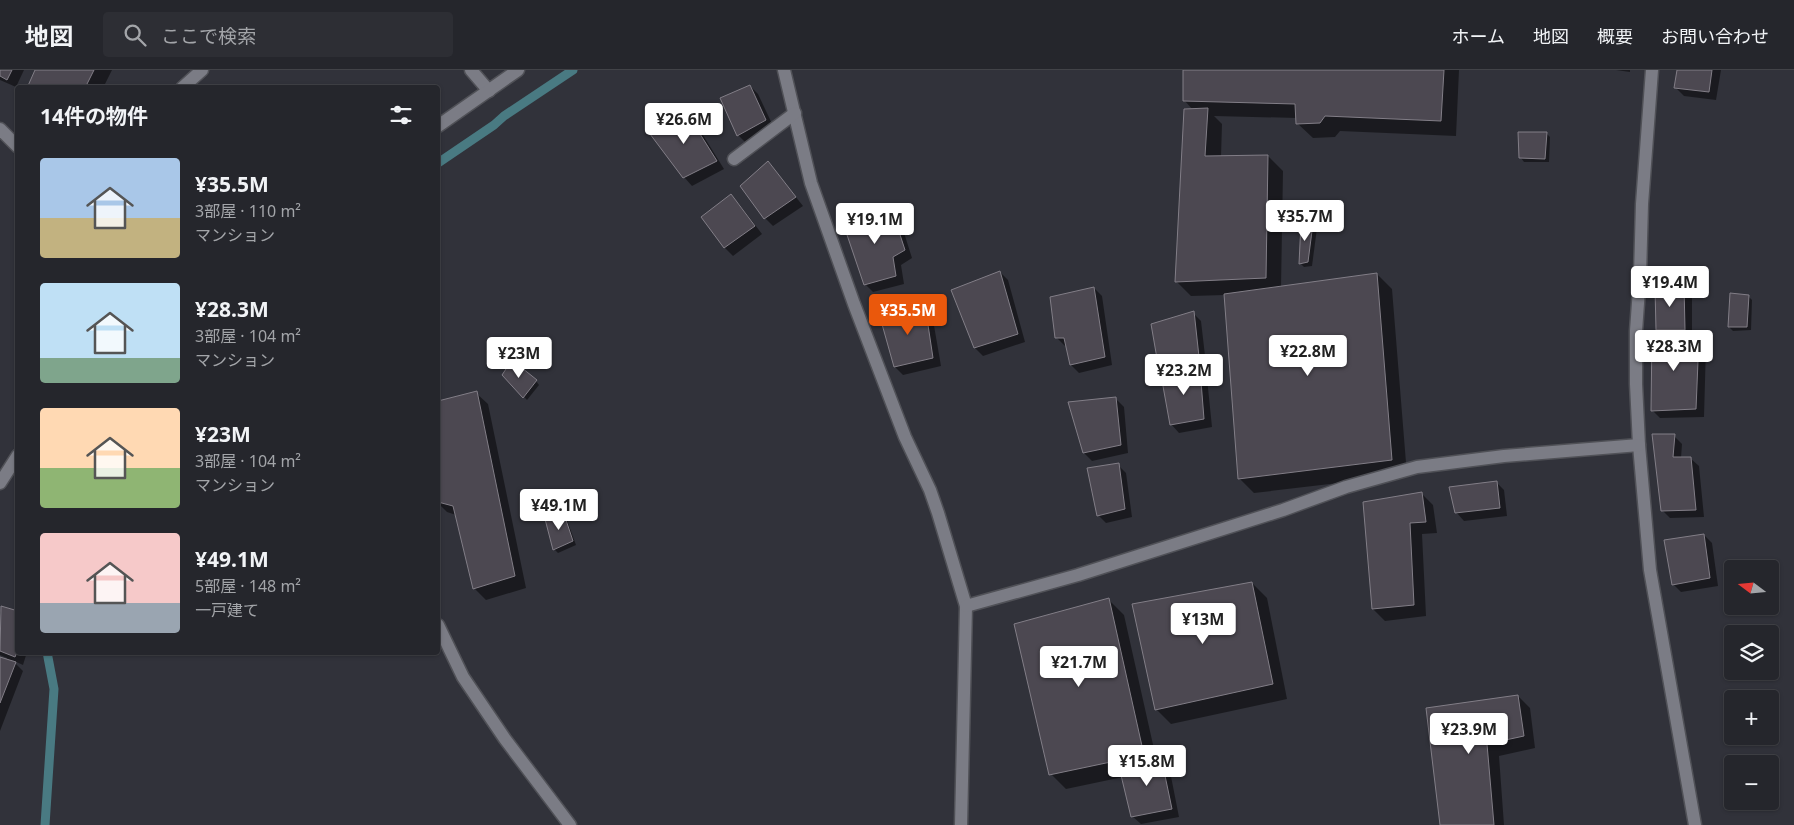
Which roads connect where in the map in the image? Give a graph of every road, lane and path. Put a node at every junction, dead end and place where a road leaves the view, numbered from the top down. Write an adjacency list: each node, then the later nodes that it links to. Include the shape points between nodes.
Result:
1 (202, 70): 6 (street)
2 (470, 70): 7 (street)
3 (518, 70): 7 (street)
4 (784, 70): 8 (street)
5 (1652, 70): 13 (street, via 1636,332)
6 (185, 85)
7 (489, 91): 9 (street)
8 (794, 113): 12 (street); 16 (street, via 814,192 905,437 935,505)
9 (440, 125)
10 (0, 129): 11 (street)
11 (15, 144)
12 (734, 159)
13 (1639, 445): 16 (street, via 1417,467 1078,575); 20 (street, via 1650,570)
14 (15, 460): 15 (street)
15 (0, 483)
16 (966, 606): 19 (street)
17 (440, 629): 18 (street, via 463,677 504,739)
18 (570, 825)
19 (961, 825)
20 (1695, 825)

